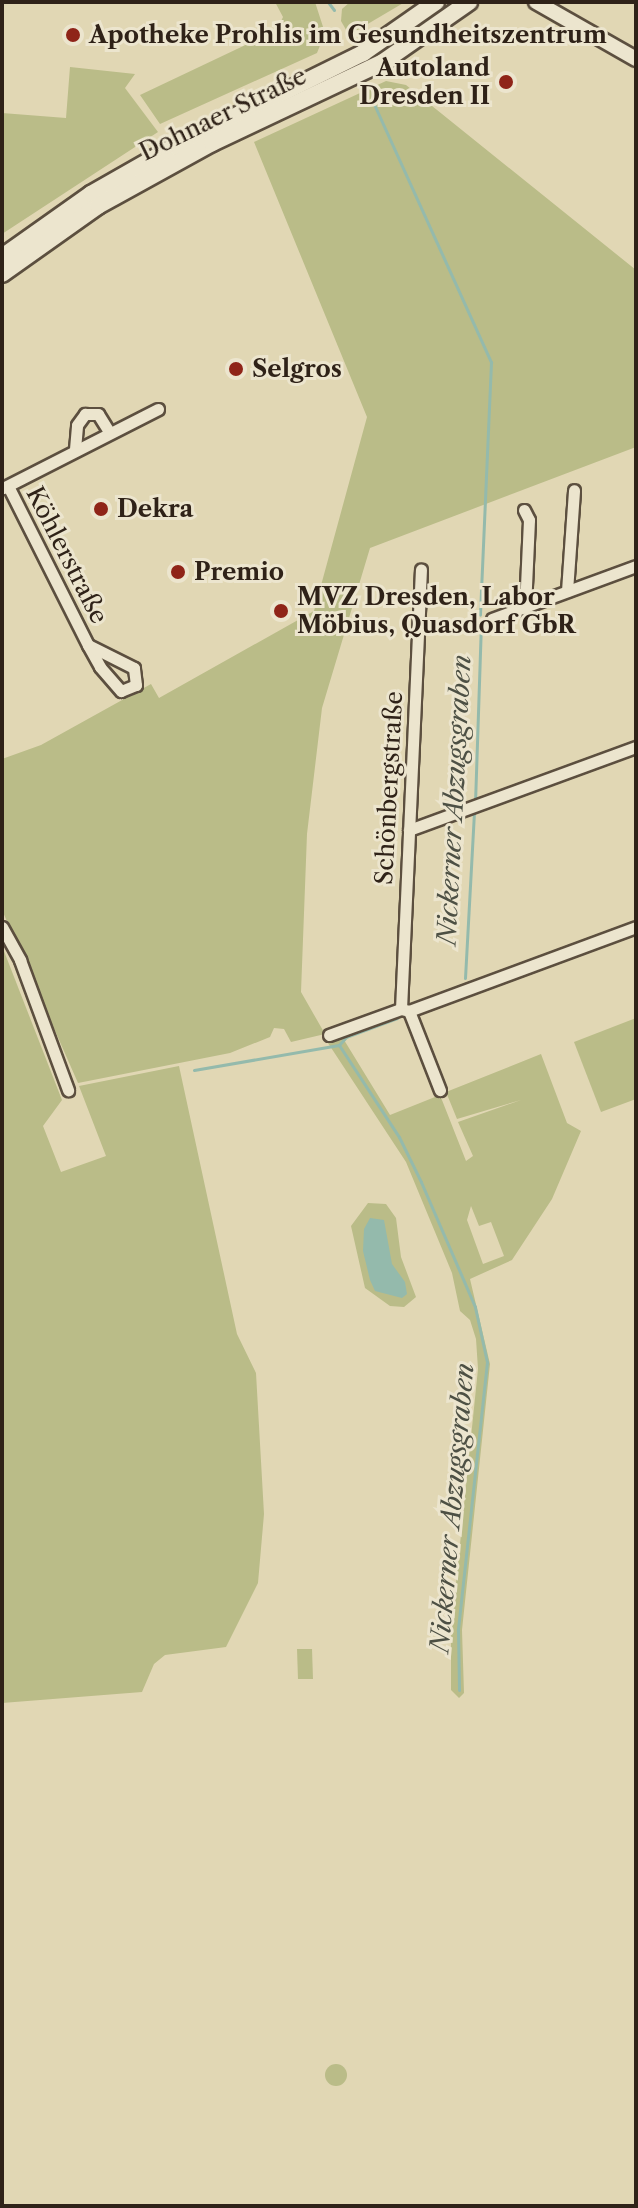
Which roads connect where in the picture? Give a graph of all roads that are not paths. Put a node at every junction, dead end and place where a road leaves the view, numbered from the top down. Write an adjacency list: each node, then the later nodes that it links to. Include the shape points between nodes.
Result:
1 (436, 2): 5 (main road, Dohnaer Straße, via 363,53 91,194)
2 (469, 2): 6 (main road, Dohnaer Straße, via 383,62 212,143 98,206)
3 (536, 2): 4 (street)
4 (636, 59)
5 (2, 257)
6 (2, 274)
7 (158, 409): 8 (street, Köhlerstraße)
8 (108, 430): 9 (street, Köhlerstraße); 9 (street, via 98,414 85,414 77,425)
9 (74, 450): 10 (street, Köhlerstraße)
10 (5, 487): 18 (street, Köhlerstraße)
11 (574, 490): 15 (street)
12 (524, 510): 16 (street, via 529,520)
13 (636, 566): 15 (street)
14 (421, 569): 20 (street, Schönbergstraße)
15 (567, 591): 16 (street)
16 (525, 608): 17 (street)
17 (492, 619)
18 (88, 645): 18 (street, Köhlerstraße, via 111,683 121,691 136,685 134,668)
19 (636, 747): 20 (street)
20 (409, 830): 23 (street, Schönbergstraße)
21 (2, 927): 25 (street)
22 (636, 927): 23 (street)
23 (405, 1010): 24 (street); 26 (street, Schönbergstraße)
24 (329, 1035)
25 (68, 1090)
26 (440, 1090)

